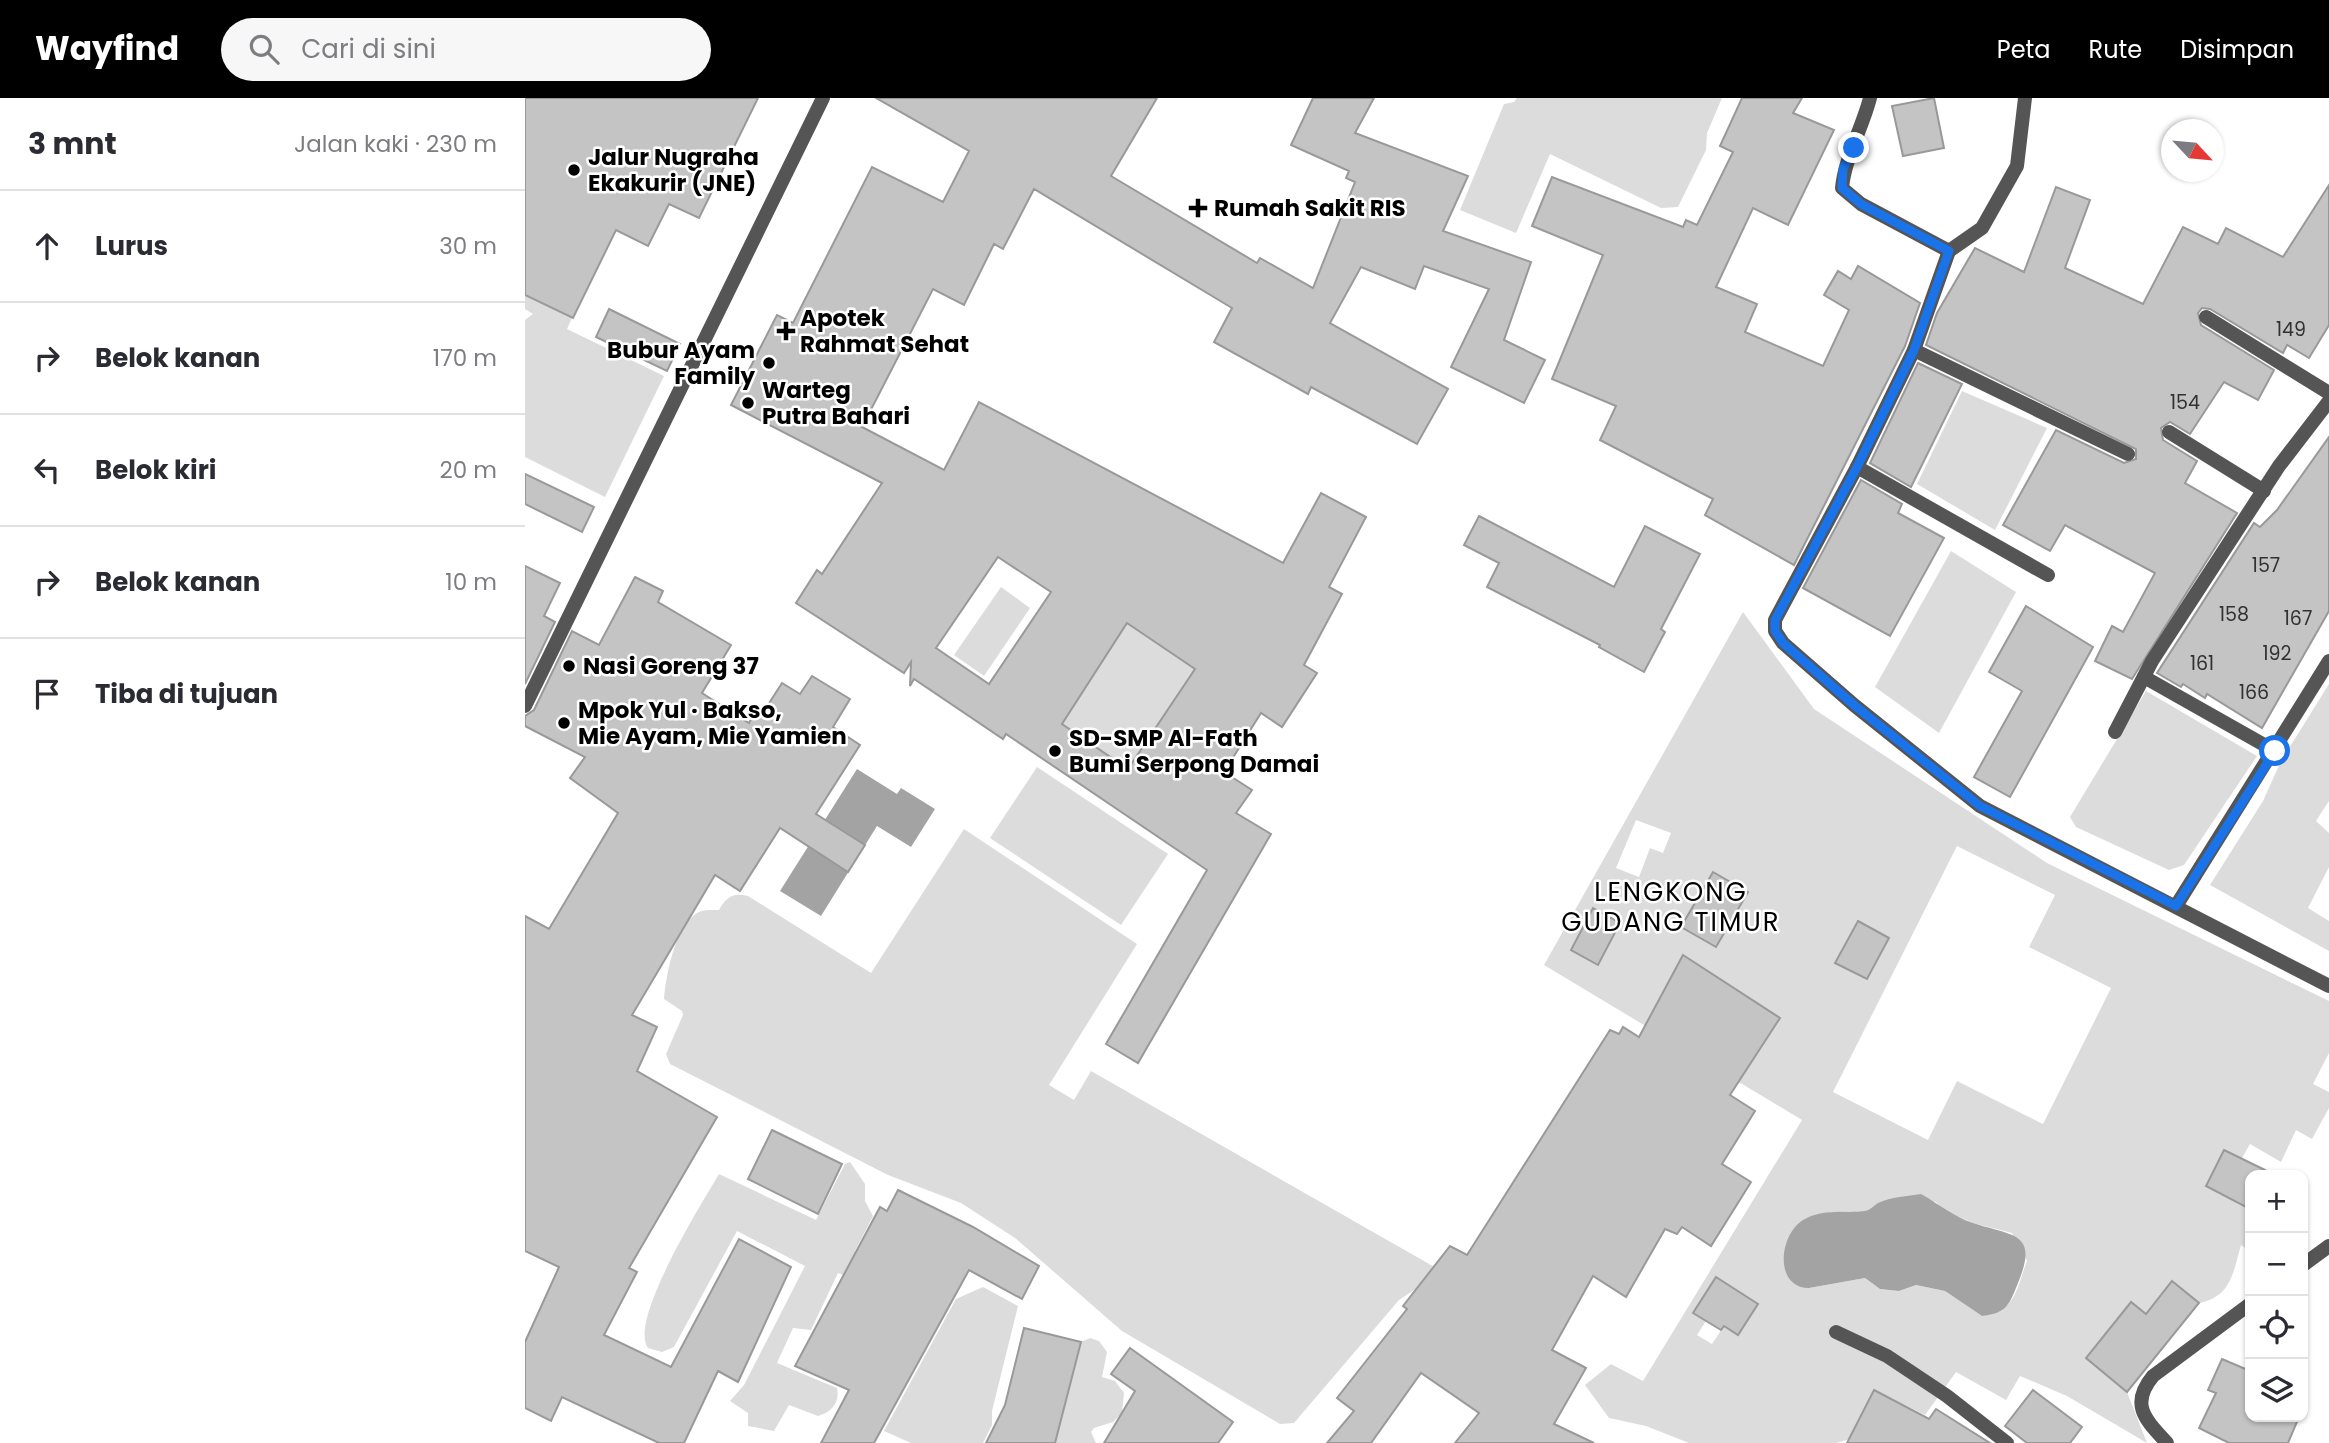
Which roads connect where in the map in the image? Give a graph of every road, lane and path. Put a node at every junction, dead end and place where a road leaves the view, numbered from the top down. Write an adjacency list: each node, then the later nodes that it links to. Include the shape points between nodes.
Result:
1 (823, 98): 16 (street)
2 (1870, 98): 4 (street, via 1843,169 1842,188 1861,204)
3 (2025, 98): 4 (street, via 2017,166 1982,228)
4 (1949, 251): 6 (street)
5 (2206, 317): 7 (street)
6 (1914, 350): 10 (street); 11 (street)
7 (2329, 393)
8 (2329, 401): 12 (street)
9 (2169, 432): 12 (street)
10 (2128, 454)
11 (1857, 467): 13 (street); 19 (street, via 1775,620 1775,631 1783,643 1980,806)
12 (2264, 491): 15 (street)
13 (2048, 575)
14 (2329, 661): 18 (street)
15 (2144, 677): 17 (street); 18 (street)
16 (525, 706)
17 (2115, 732)
18 (2275, 751): 19 (street)
19 (2176, 906): 20 (street)
20 (2329, 986)
21 (2329, 1245): 22 (street)
22 (2308, 1261)
23 (2245, 1308): 26 (street, via 2144,1387 2140,1399 2146,1419)
24 (1836, 1332): 25 (street, via 1887,1356)
25 (2007, 1443)
26 (2167, 1443)

